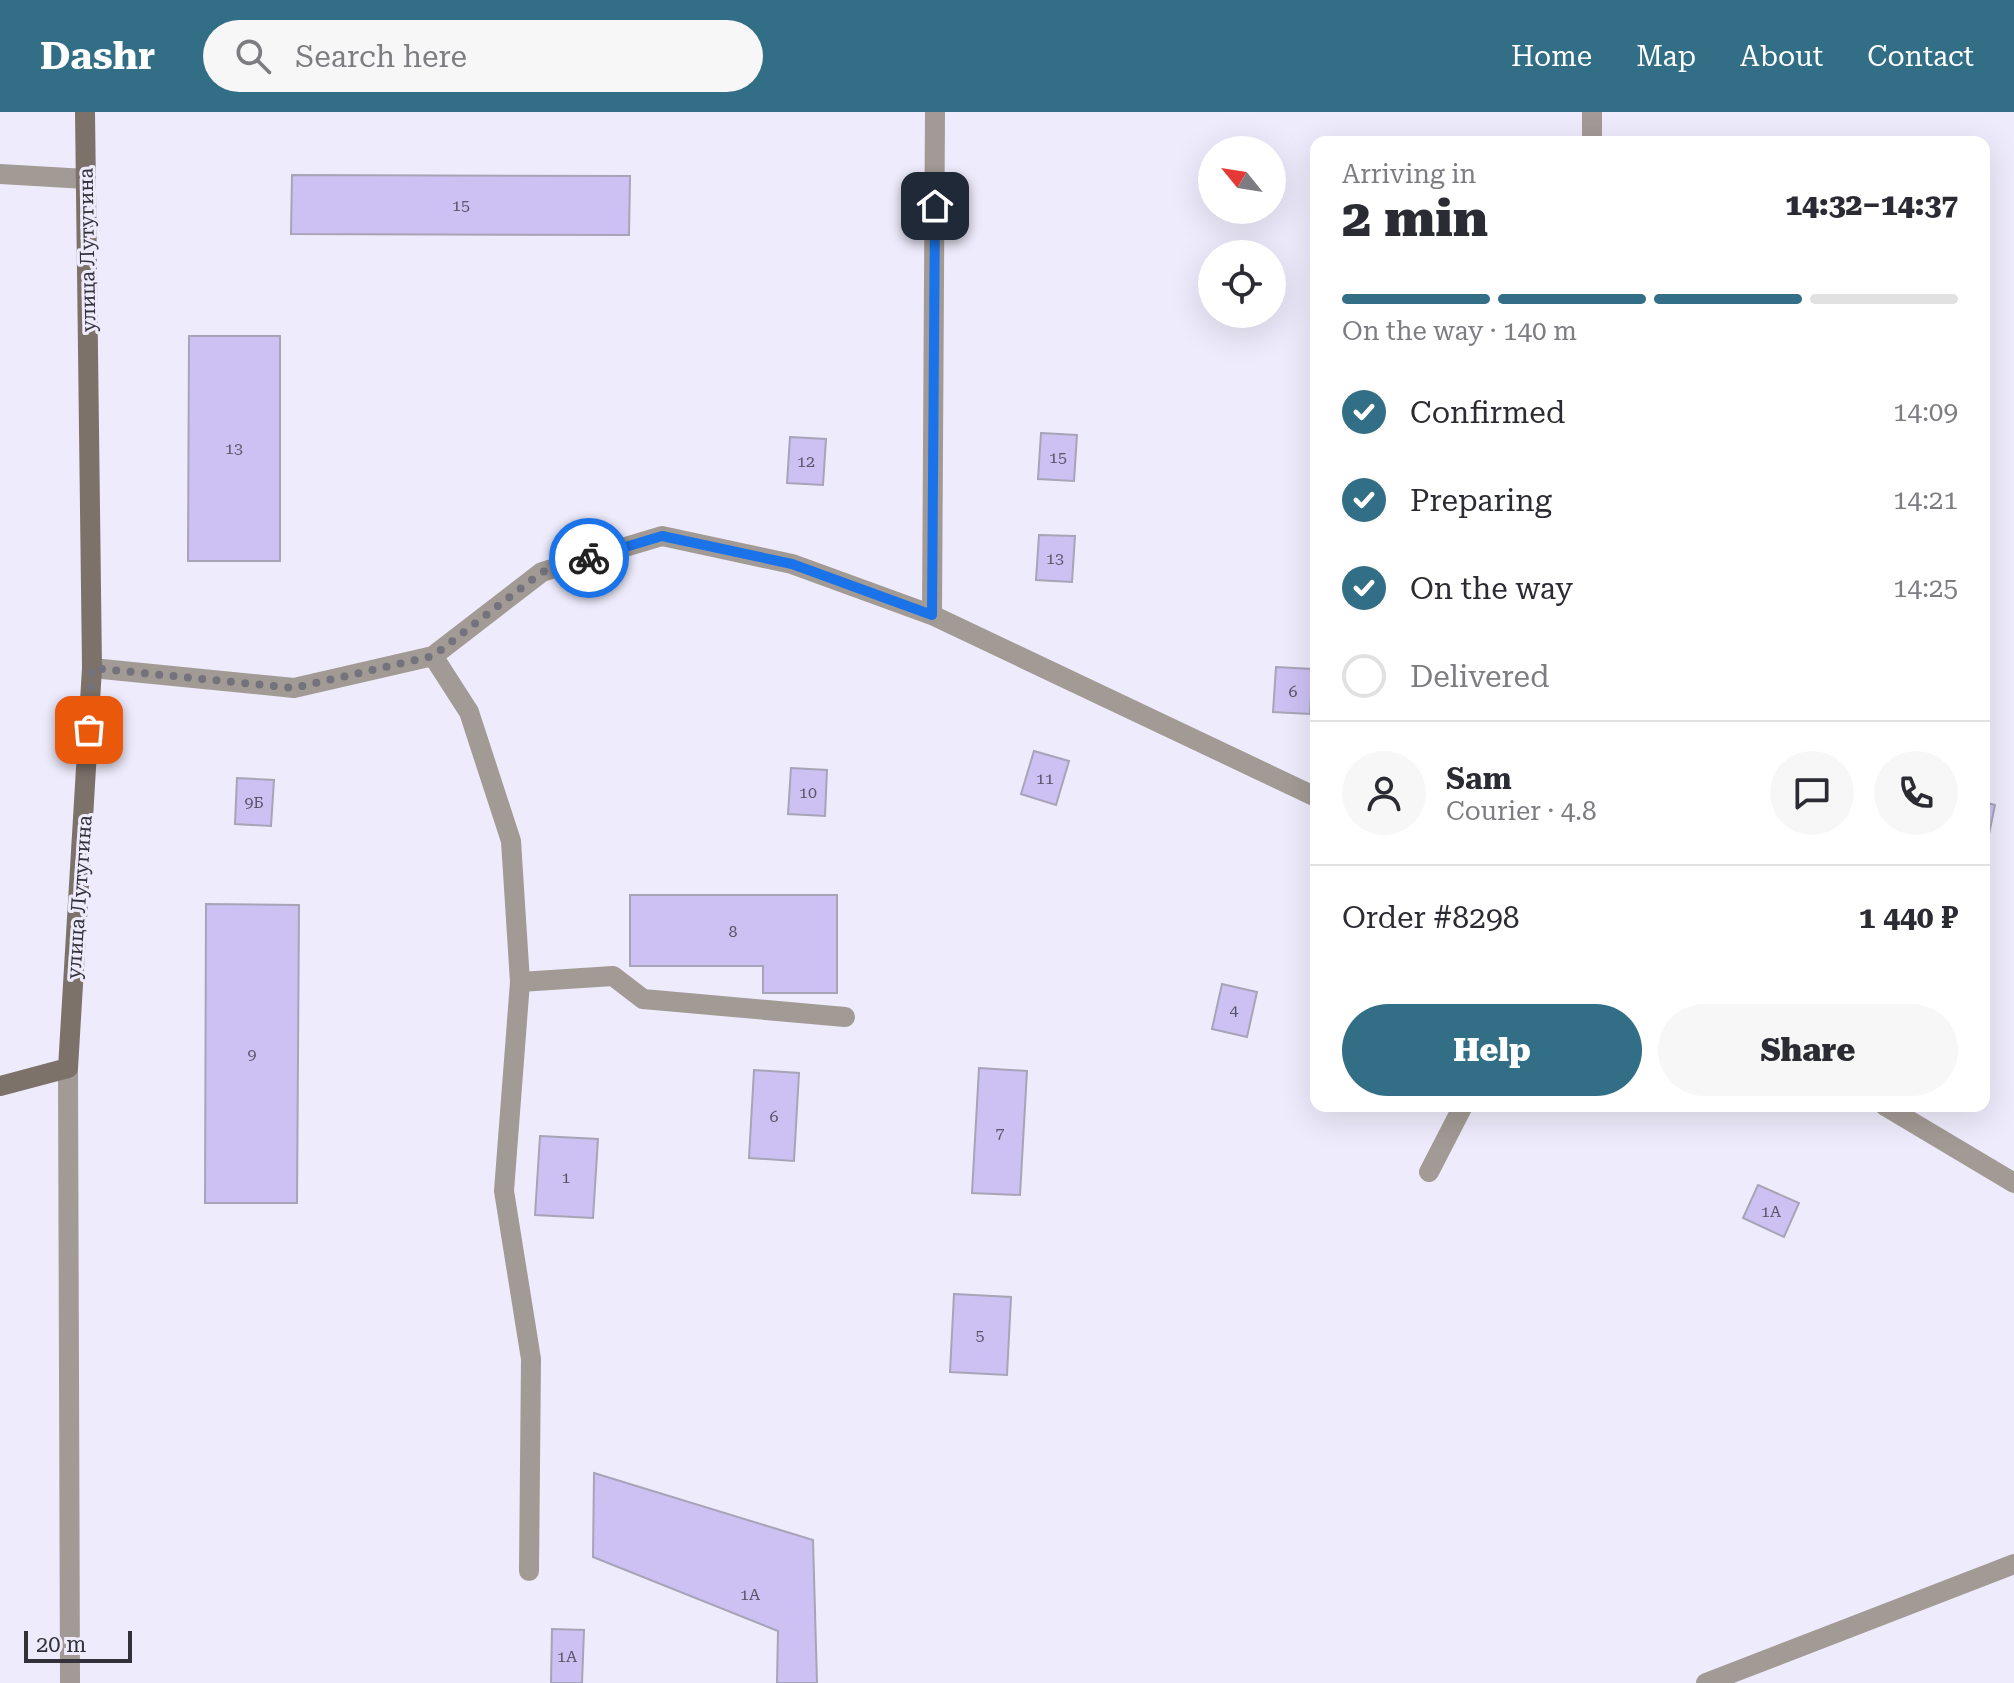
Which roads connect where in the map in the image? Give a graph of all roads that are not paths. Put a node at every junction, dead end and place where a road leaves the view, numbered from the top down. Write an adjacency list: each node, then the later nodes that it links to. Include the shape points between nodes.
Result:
1 (85, 112): 6 (main road, улица Лутугина)
2 (935, 112): 7 (street)
3 (1592, 112): 4 (street)
4 (1592, 136)
5 (0, 174): 6 (street)
6 (86, 179): 9 (main road, улица Лутугина)
7 (932, 615): 8 (street, via 792,564 662,536 542,572); 10 (street)
8 (433, 656): 9 (street, via 294,688); 11 (street, via 469,712 511,841)
9 (92, 668): 13 (main road, улица Лутугина)
10 (1310, 794)
11 (520, 982): 12 (street, via 613,976 643,999); 20 (street, via 504,1191 531,1359)
12 (845, 1017)
13 (68, 1068): 14 (main road); 21 (street, улица Лутугина)
14 (0, 1086)
15 (1460, 1112): 17 (street)
16 (1895, 1112): 18 (street)
17 (1429, 1172)
18 (2014, 1183)
19 (2014, 1564): 22 (street)
20 (529, 1571)
21 (70, 1683)
22 (1706, 1683)

